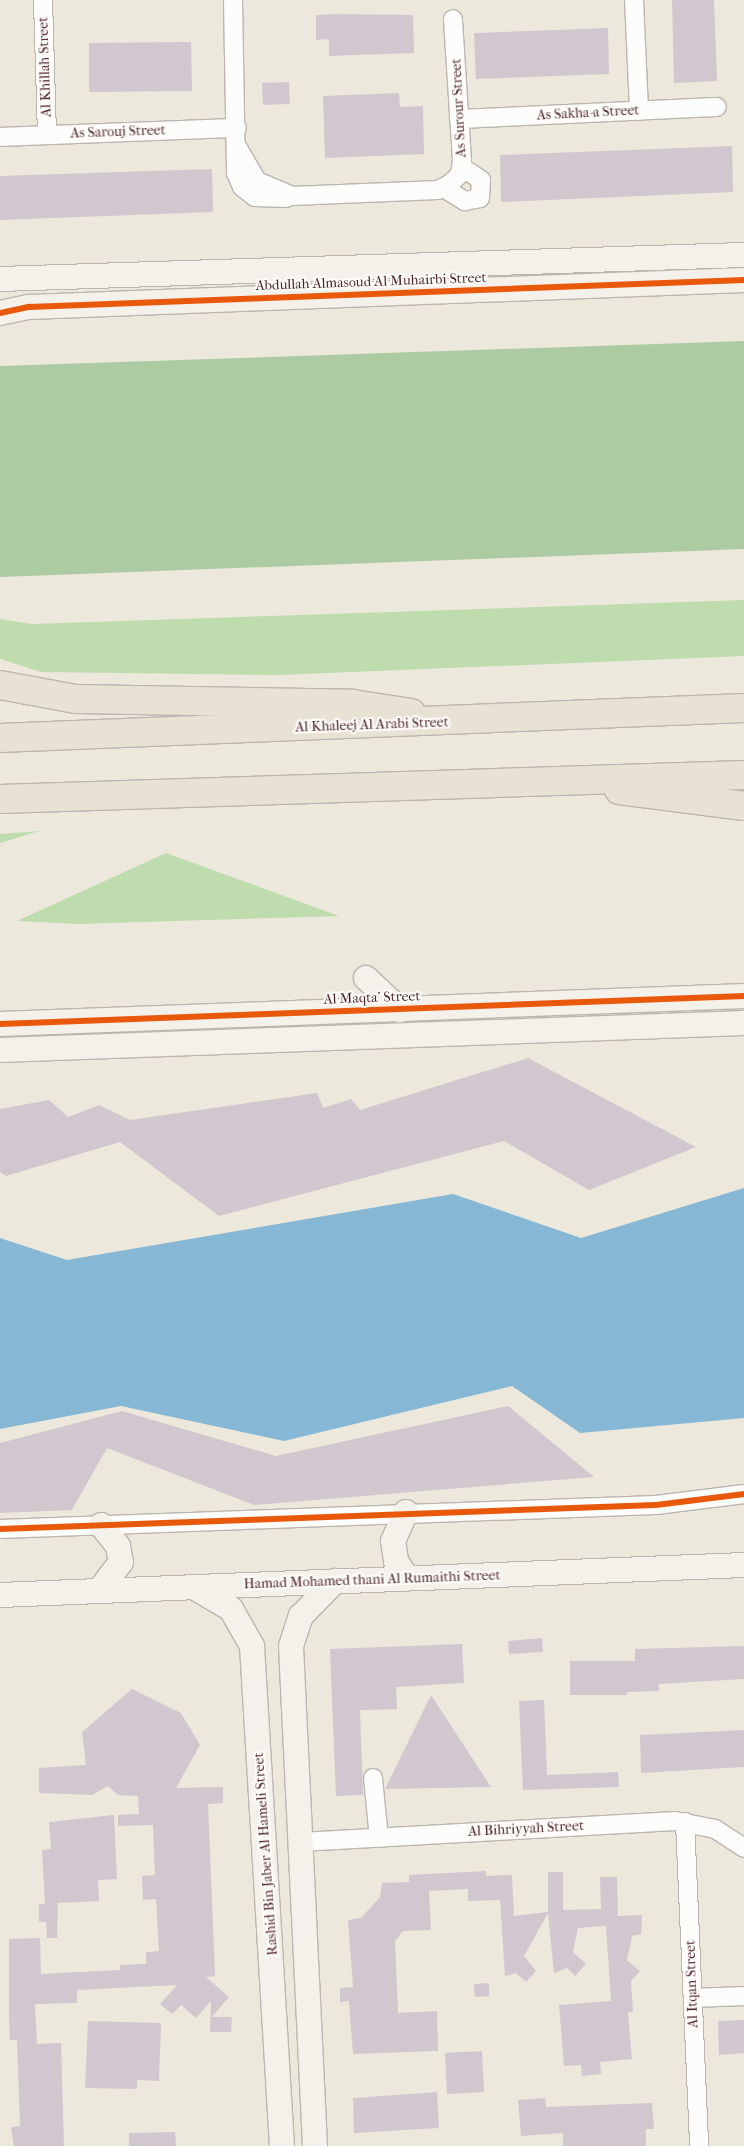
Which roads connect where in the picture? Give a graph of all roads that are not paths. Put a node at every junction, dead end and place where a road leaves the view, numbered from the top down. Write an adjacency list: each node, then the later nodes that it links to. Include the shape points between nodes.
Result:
1 (43, 0): 9 (street, Al Khillah Street)
2 (233, 0): 8 (street)
3 (634, 0): 6 (street)
4 (453, 19): 7 (street, As Surour Street)
5 (717, 107): 6 (street, As Sakha-a Street)
6 (639, 111): 7 (street, As Sakha-a Street)
7 (459, 119): 11 (street, As Surour Street)
8 (237, 128): 9 (street, As Sarouj Street); 12 (street, via 238,148 257,181 292,196)
9 (47, 135): 10 (street, As Sarouj Street)
10 (0, 137)
11 (462, 167): 12 (street, As Surour Street); 12 (street, via 481,180 480,198 465,201)
12 (444, 188)
13 (744, 255): 14 (street, Abdullah Almasoud Al Muhairbi Street)
14 (0, 279)
15 (744, 280): 16 (street, Abdullah Almasoud Al Muhairbi Street, via 29,307)
16 (0, 313)
17 (0, 685): 19 (highway, via 39,695 110,701 376,706)
18 (744, 708): 19 (highway, Al Khaleej Al Arabi Street)
19 (441, 722): 20 (highway, Al Khaleej Al Arabi Street)
20 (0, 738)
21 (744, 775): 22 (highway)
22 (584, 781): 23 (highway); 24 (highway, via 656,798)
23 (0, 798)
24 (744, 806)
25 (366, 978): 27 (street)
26 (744, 996): 27 (street, Al Maqta' Street)
27 (406, 1009): 29 (street, Al Maqta' Street); 30 (street)
28 (744, 1022): 30 (street)
29 (0, 1024)
30 (412, 1035): 31 (street)
31 (0, 1050)
32 (744, 1494): 33 (street, via 673,1504)
33 (406, 1512): 34 (street); 37 (street, via 393,1541 396,1561)
34 (101, 1525): 35 (street); 40 (street, via 118,1546 120,1562)
35 (0, 1529)
36 (744, 1565): 37 (street, Hamad Mohamed thani Al Rumaithi Street)
37 (407, 1578): 38 (street, Hamad Mohamed thani Al Rumaithi Street)
38 (335, 1581): 39 (street, Hamad Mohamed thani Al Rumaithi Street); 45 (street, via 301,1616 291,1646)
39 (195, 1588): 40 (street, Hamad Mohamed thani Al Rumaithi Street); 49 (street, Rashid Bin Jaber Al Hameli Street, via 231,1609 252,1646)
40 (99, 1590): 41 (street, Hamad Mohamed thani Al Rumaithi Street)
41 (0, 1595)
42 (373, 1778): 44 (street)
43 (685, 1822): 44 (street, Al Bihriyyah Street); 46 (street, Al Bihriyyah Street, via 715,1829); 48 (street, Al Itqan Street)
44 (379, 1838): 45 (street, Al Bihriyyah Street)
45 (301, 1842): 50 (street)
46 (744, 1848)
47 (744, 1996): 48 (street)
48 (693, 1998): 51 (street, Al Itqan Street)
49 (282, 2146)
50 (315, 2146)
51 (699, 2146)

